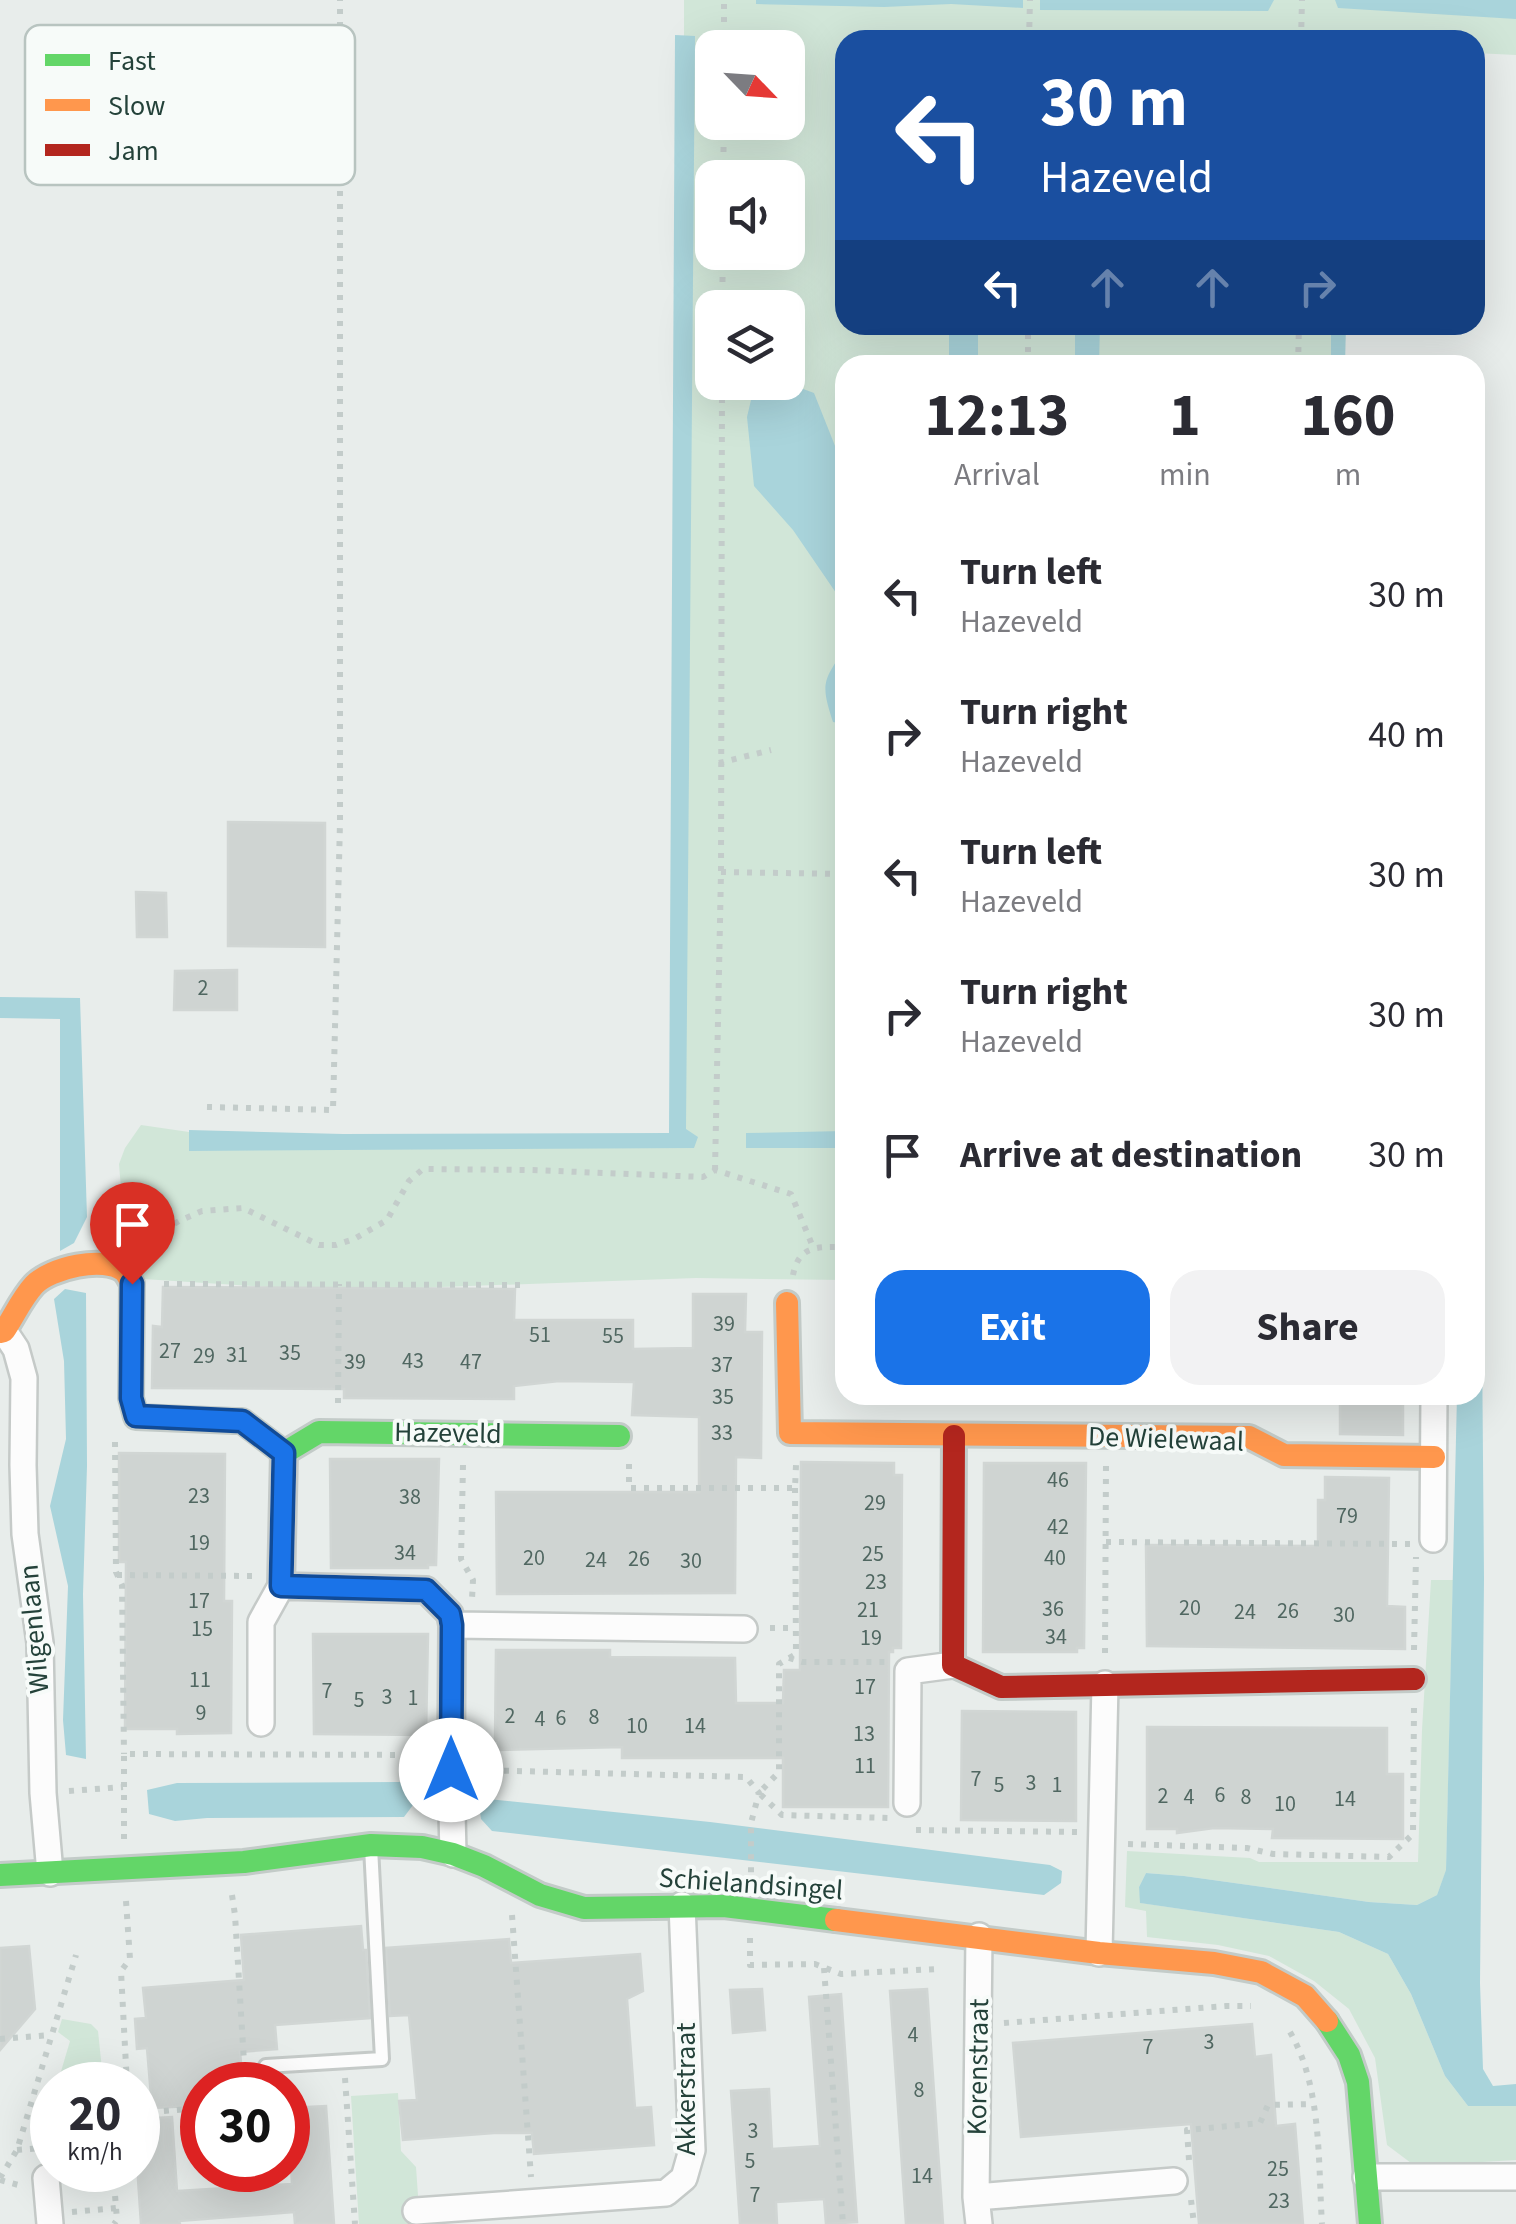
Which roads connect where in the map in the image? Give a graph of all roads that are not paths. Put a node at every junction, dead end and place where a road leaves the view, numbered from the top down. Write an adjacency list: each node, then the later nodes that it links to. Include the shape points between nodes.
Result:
1 (788, 1303): 5 (street, De Wielewaal, via 790,1433)
2 (2, 1331): 6 (street, Wilgenlaan, via 44,1276 76,1266 125,1271 132,1284 136,1416 242,1421); 19 (street, Wilgenlaan, via 16,1349 24,1378 23,1502 40,1642)
3 (1434, 1405): 7 (street)
4 (619, 1436): 6 (street, Hazeveld, via 319,1432)
5 (954, 1436): 7 (street, De Wielewaal, via 1249,1437 1284,1456); 12 (street)
6 (284, 1453): 9 (street)
7 (1434, 1457): 8 (street)
8 (1433, 1539)
9 (281, 1581): 10 (street, via 426,1590); 15 (street, via 261,1622)
10 (462, 1625): 11 (street); 18 (street, via 451,1770)
11 (744, 1628)
12 (953, 1665): 14 (street, via 1001,1687); 16 (street, via 908,1671)
13 (1414, 1679): 14 (street)
14 (1105, 1684): 23 (street)
15 (261, 1723)
16 (900, 1810)
17 (371, 1845): 18 (street, Schielandsingel); 19 (street, Schielandsingel); 24 (lane, via 382,2060)
18 (454, 1854): 21 (street, Schielandsingel, via 561,1903)
19 (50, 1873): 20 (street, Schielandsingel)
20 (0, 1875)
21 (682, 1905): 22 (street, Schielandsingel); 30 (street, Akkerstraat, via 692,2150 684,2178 666,2193)
22 (979, 1936): 23 (street, Schielandsingel); 29 (street, Korenstraat)
23 (1099, 1953): 26 (street, Schielandsingel, via 1261,1972 1305,1996 1336,2032 1358,2082)
24 (310, 2064)
25 (1181, 2175): 29 (street)
26 (1366, 2177): 27 (street); 33 (street, Schielandsingel)
27 (1516, 2177)
28 (47, 2192): 31 (street)
29 (976, 2197): 32 (street, Korenstraat)
30 (416, 2211)
31 (49, 2219)
32 (979, 2224)
33 (1370, 2224)

